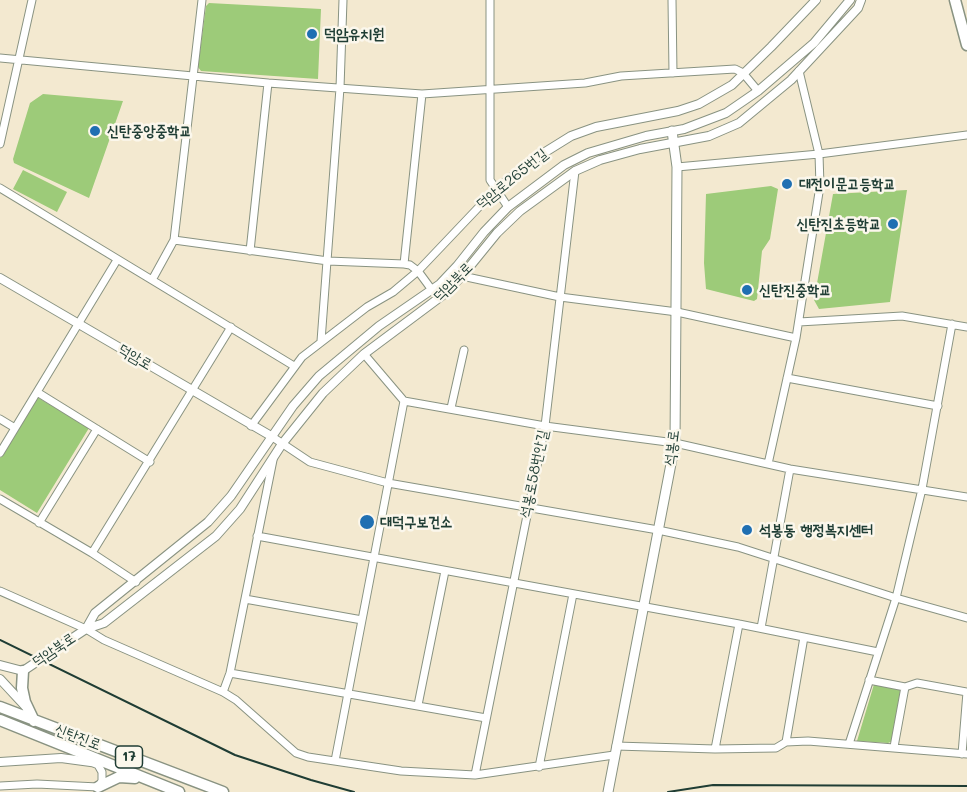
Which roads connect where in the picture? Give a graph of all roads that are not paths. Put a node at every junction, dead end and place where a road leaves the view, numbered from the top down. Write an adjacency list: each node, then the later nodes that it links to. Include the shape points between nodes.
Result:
1 (32, 0): 12 (street)
2 (202, 0): 16 (street)
3 (343, 0): 18 (street)
4 (490, 0): 19 (street)
5 (672, 0): 14 (street)
6 (816, 0): 15 (street, 덕암로265번길)
7 (861, 0): 13 (street, 덕암북로, via 858,8)
8 (955, 0): 10 (main road)
9 (845, 1): 20 (street, 덕암북로, via 814,43)
10 (967, 45)
11 (0, 58): 12 (street)
12 (18, 60): 16 (street); 25 (street)
13 (799, 71): 24 (street, 덕암북로, via 739,123 709,136); 26 (street)
14 (673, 73): 15 (street, via 735,69); 19 (street)
15 (743, 73): 20 (street); 30 (street, 덕암로265번길, via 732,85 699,104 571,136)
16 (192, 76): 17 (street); 32 (street)
17 (268, 83): 18 (street); 33 (street)
18 (340, 88): 21 (street); 35 (street)
19 (491, 88): 21 (street); 30 (street, via 490,180)
20 (758, 91): 22 (street, 덕암북로, via 726,113)
21 (422, 94): 36 (street)
22 (672, 131): 24 (main road, 석봉로); 31 (street, 덕암북로, via 588,153 564,165)
23 (967, 135): 26 (street)
24 (674, 143): 27 (main road, 석봉로); 28 (street, 덕암북로, via 600,160)
25 (0, 144)
26 (819, 154): 27 (street); 44 (street, via 820,186)
27 (677, 167): 43 (main road, 석봉로)
28 (575, 171): 38 (street, 덕암북로, via 520,211); 42 (street, 석봉로58번안길)
29 (0, 188): 34 (street)
30 (495, 190): 31 (street); 37 (street, 덕암로265번길)
31 (508, 207): 41 (street, 덕암북로)
32 (174, 240): 33 (street); 40 (street)
33 (250, 251): 35 (street)
34 (117, 260): 40 (street); 45 (street)
35 (328, 261): 36 (street); 50 (street)
36 (404, 264): 37 (street)
37 (417, 272): 41 (street); 50 (street, 덕암로265번길)
38 (462, 276): 42 (street); 52 (street, 덕암북로, via 443,295)
39 (0, 278): 45 (street, 덕암로)
40 (152, 280): 47 (street)
41 (432, 290): 65 (street, 덕암북로, via 379,326 319,376)
42 (560, 297): 43 (street); 62 (street, 석봉로58번안길)
43 (677, 312): 49 (street); 66 (main road, 석봉로)
44 (799, 322): 46 (street, via 902,316); 49 (street)
45 (78, 324): 55 (street, 덕암로); 56 (street)
46 (952, 324): 48 (street); 58 (street)
47 (231, 327): 53 (street); 55 (street)
48 (967, 327)
49 (796, 338): 54 (street)
50 (321, 341): 53 (street, 덕암로265번길)
51 (464, 350): 59 (street)
52 (364, 354): 57 (street); 67 (street, 덕암북로, via 323,393)
53 (294, 366): 61 (street, 덕암로265번길)
54 (787, 378): 58 (street); 71 (street)
55 (191, 390): 61 (street, 덕암로); 70 (street)
56 (37, 392): 63 (street); 64 (street)
57 (404, 400): 59 (street); 73 (street)
58 (938, 406): 74 (street)
59 (451, 408): 62 (street)
60 (0, 419): 63 (street)
61 (251, 426): 65 (street, 덕암로)
62 (545, 426): 66 (street); 77 (street, 석봉로58번안길)
63 (15, 428): 68 (street)
64 (96, 429): 70 (street); 78 (street)
65 (271, 436): 67 (street); 85 (street, 덕암북로, via 231,496 208,522)
66 (675, 443): 71 (street); 79 (main road, 석봉로)
67 (282, 444): 69 (street, 덕암북로); 73 (street, via 310,462)
68 (0, 453)
69 (273, 458): 80 (street); 96 (street, 덕암북로, via 240,509 216,536 104,623)
70 (150, 462): 81 (street)
71 (768, 464): 72 (street)
72 (790, 469): 74 (street); 83 (street)
73 (388, 483): 77 (street); 82 (street)
74 (922, 489): 75 (street); 89 (street)
75 (967, 497)
76 (0, 499): 78 (street)
77 (528, 507): 79 (street); 86 (street, 석봉로58번안길)
78 (39, 523): 81 (street)
79 (658, 530): 83 (street); 91 (main road, 석봉로)
80 (257, 536): 82 (street); 90 (street)
81 (92, 553): 85 (street)
82 (375, 556): 84 (street); 93 (street)
83 (774, 559): 89 (street); 95 (street)
84 (445, 571): 86 (street); 108 (street)
85 (136, 582): 96 (street, 덕암북로, via 95,613)
86 (512, 584): 88 (street); 111 (street, 석봉로58번안길)
87 (0, 591): 96 (street)
88 (573, 594): 91 (street); 124 (street)
89 (896, 598): 92 (street); 98 (street)
90 (245, 599): 93 (street); 101 (street)
91 (643, 606): 94 (street); 118 (main road, 석봉로)
92 (967, 618)
93 (362, 620): 106 (street)
94 (739, 624): 95 (street); 117 (street)
95 (761, 628): 97 (street)
96 (86, 629): 100 (street, 덕암북로); 105 (street)
97 (804, 637): 98 (street); 114 (street)
98 (878, 652): 103 (street)
99 (0, 664): 100 (street)
100 (23, 671): 110 (main road, via 22,688)
101 (230, 673): 105 (street); 106 (street)
102 (0, 679): 110 (street)
103 (869, 680): 104 (street); 115 (street)
104 (905, 687): 107 (street, via 917,684); 116 (street)
105 (224, 692): 120 (street, via 296,753)
106 (348, 694): 108 (street); 120 (street)
107 (967, 694): 119 (street)
108 (418, 705): 111 (street)
109 (0, 707): 113 (main road, 신탄진로 / 17)
110 (29, 710): 113 (main road)
111 (486, 718): 125 (street, 석봉로58번안길)
112 (0, 720): 123 (main road, 신탄진로 / 17)
113 (34, 721): 130 (main road, 신탄진로 / 17)
114 (786, 742): 115 (street); 117 (street, via 776,748)
115 (849, 744): 116 (street)
116 (894, 747): 119 (street)
117 (714, 749): 118 (street)
118 (615, 754): 124 (street); 131 (main road, 석봉로)
119 (965, 754)
120 (335, 761): 125 (street, via 401,771)
121 (0, 762): 122 (street, via 60,758)
122 (92, 762): 123 (street); 128 (street, via 102,772)
123 (116, 767): 126 (main road, 신탄진로 / 17)
124 (539, 767): 125 (street)
125 (475, 775)
126 (142, 778): 128 (main road, via 119,777); 129 (main road, 신탄진로 / 17)
127 (0, 786): 128 (street, via 37,784)
128 (98, 789)
129 (175, 791)
130 (223, 792)
131 (608, 792)

